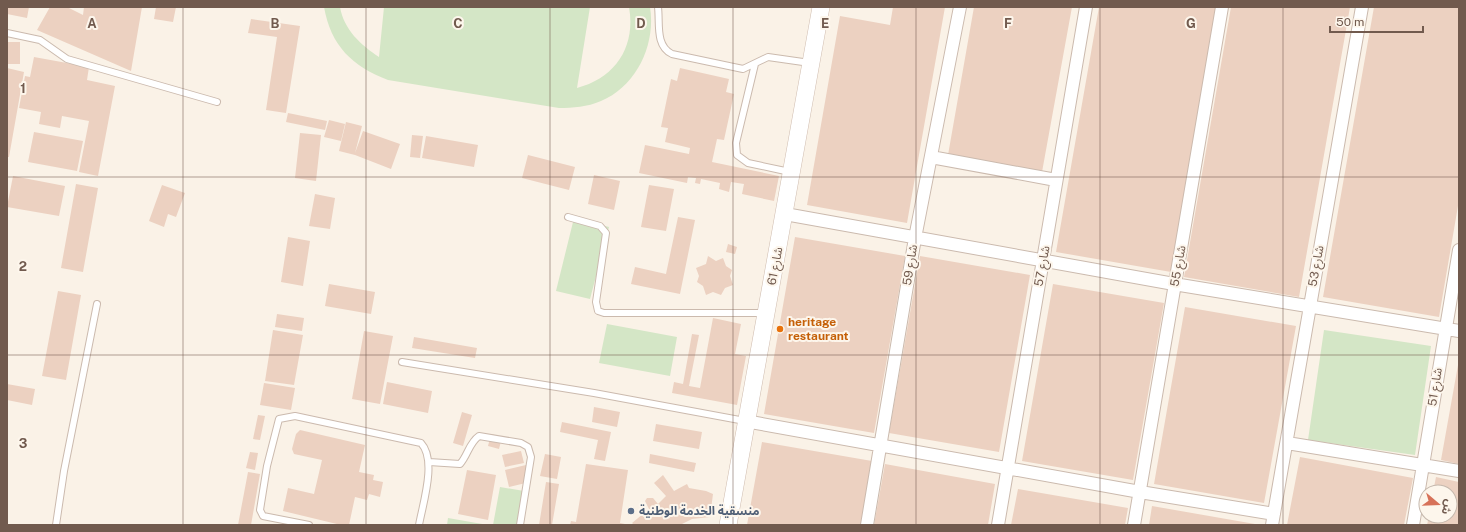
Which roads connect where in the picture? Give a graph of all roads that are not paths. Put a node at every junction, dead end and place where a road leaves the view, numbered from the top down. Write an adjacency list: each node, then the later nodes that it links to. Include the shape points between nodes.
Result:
1 (658, 7): 9 (lane, via 661,42 667,52 743,69)
2 (821, 7): 8 (street, شارع 61)
3 (960, 7): 11 (street, شارع 59)
4 (1086, 7): 13 (street, شارع 57)
5 (1222, 7): 19 (street, شارع 55)
6 (1362, 7): 21 (street, شارع 53)
7 (7, 33): 10 (lane, via 40,40 67,59)
8 (811, 63): 9 (lane, via 768,57); 12 (street, شارع 61)
9 (755, 64): 12 (lane, via 736,143 737,155 748,163)
10 (218, 102)
11 (930, 157): 13 (street); 16 (street, شارع 59)
12 (792, 172): 14 (street, شارع 61)
13 (1056, 180): 18 (street, شارع 57)
14 (785, 214): 16 (street); 22 (street, شارع 61)
15 (568, 217): 22 (lane, via 600,226 606,233 596,302 598,311 604,314)
16 (914, 238): 18 (street); 28 (street, شارع 59)
17 (1459, 250): 23 (street, شارع 51)
18 (1043, 260): 19 (street); 31 (street, شارع 57)
19 (1174, 284): 21 (street); 33 (street, شارع 55)
20 (97, 304): 35 (lane)
21 (1309, 307): 23 (street); 27 (street, شارع 53)
22 (766, 313): 26 (street, شارع 61)
23 (1444, 328): 24 (street); 30 (street, شارع 51)
24 (1459, 331)
25 (402, 362): 26 (lane, via 594,392)
26 (745, 422): 28 (street); 39 (street, شارع 61)
27 (1287, 443): 30 (street); 34 (street, شارع 53)
28 (880, 446): 31 (street); 40 (street, شارع 59)
29 (429, 462): 36 (lane, via 426,449 421,443 295,416 280,419 266,466 260,510 263,516); 37 (lane); 38 (lane, via 460,464 478,436 521,443 528,447 531,456)
30 (1423, 465): 32 (street); 43 (street, شارع 51)
31 (1007, 469): 33 (street); 41 (street, شارع 57)
32 (1459, 471)
33 (1140, 492): 34 (street); 42 (street, شارع 55)
34 (1273, 519)
35 (56, 525)
36 (308, 525)
37 (419, 525)
38 (520, 525)
39 (728, 525)
40 (867, 525)
41 (998, 525)
42 (1134, 525)
43 (1413, 525)

